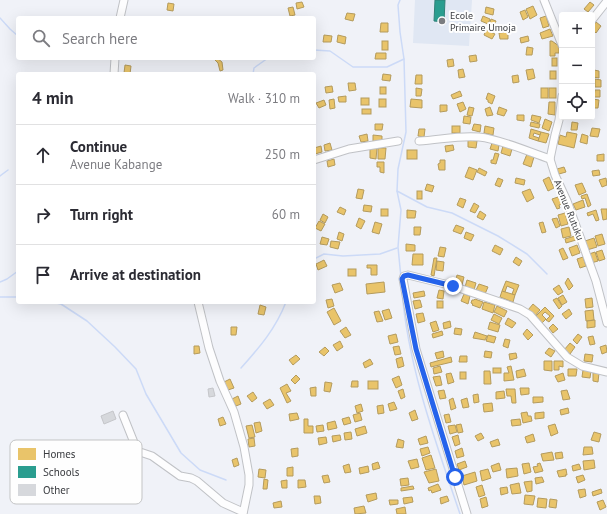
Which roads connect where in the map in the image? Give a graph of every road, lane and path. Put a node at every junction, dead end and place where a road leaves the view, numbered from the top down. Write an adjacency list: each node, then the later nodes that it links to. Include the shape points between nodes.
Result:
1 (124, 0): 4 (street)
2 (544, 0): 6 (street)
3 (607, 2): 5 (street)
4 (120, 16)
5 (595, 16)
6 (559, 38)
7 (115, 60): 8 (street)
8 (114, 72)
9 (559, 120): 13 (street)
10 (398, 142): 12 (street, via 349,149)
11 (419, 142): 13 (street, via 479,137)
12 (316, 159)
13 (550, 159): 15 (street, Avenue Rutuku, via 596,281)
14 (198, 304): 20 (street, via 209,348 234,412 244,447 249,485)
15 (607, 323)
16 (607, 372): 21 (street, via 582,366 567,357 530,315 520,309 453,286 404,276 402,279 416,349)
17 (123, 416): 18 (street)
18 (133, 440)
19 (142, 453): 20 (street, via 152,456 180,476 197,481 223,503)
20 (243, 513)
21 (467, 514)

